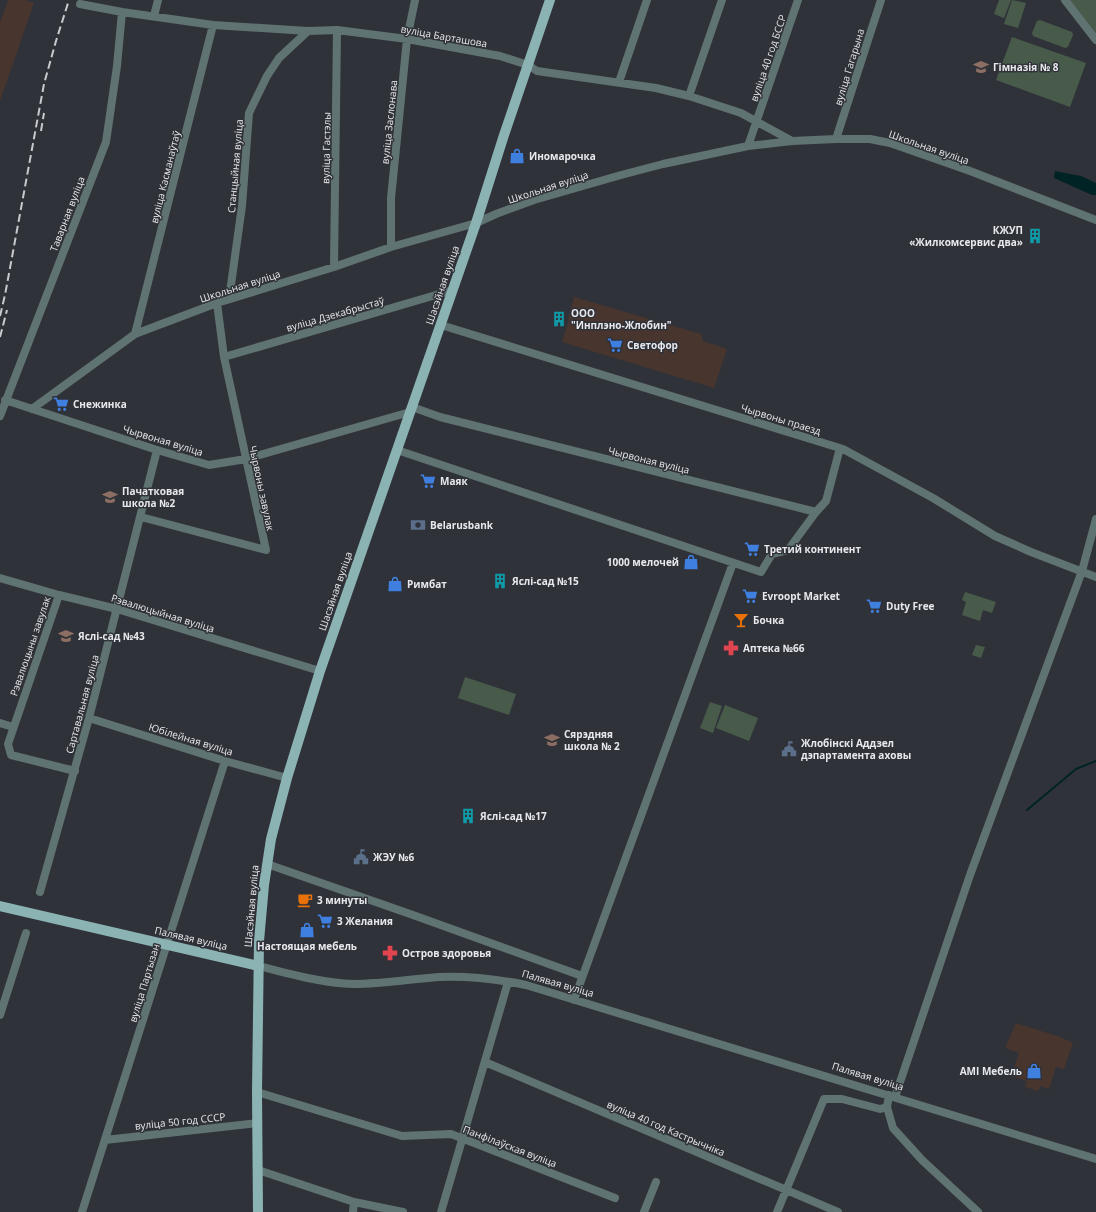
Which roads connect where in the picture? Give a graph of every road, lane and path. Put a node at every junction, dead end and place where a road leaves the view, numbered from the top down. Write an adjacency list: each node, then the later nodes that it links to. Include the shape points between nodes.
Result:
1 (158, 0): 11 (street)
2 (415, 0): 15 (street, вуліца Заслонава)
3 (550, 0): 17 (main road, Шасэйная вуліца)
4 (647, 0): 18 (street)
5 (722, 0): 19 (street)
6 (798, 0): 20 (street, вуліца 40 год БССР)
7 (881, 0): 21 (street, вуліца Гагарына)
8 (1066, 0): 16 (street)
9 (80, 4): 10 (street, вуліца Барташова)
10 (122, 12): 11 (street, вуліца Барташова); 34 (street, Таварная вуліца, via 106,142)
11 (154, 16): 12 (street, вуліца Барташова)
12 (212, 25): 14 (street, вуліца Барташова); 32 (street, вуліца Касманаўтаў)
13 (337, 30): 14 (street, вуліца Барташова); 15 (street, вуліца Барташова); 27 (street, вуліца Гастэлы)
14 (308, 31): 29 (street, Станцыйная вуліца, via 280,58 267,76 249,113 242,206)
15 (407, 39): 17 (street, вуліца Барташова, via 493,54); 26 (street, вуліца Заслонава, via 391,198)
16 (1096, 40)
17 (528, 65): 18 (street, вуліца Барташова, via 537,71); 25 (main road, Шасэйная вуліца)
18 (619, 82): 19 (street, вуліца Барташова)
19 (689, 96): 20 (street, вуліца Барташова)
20 (757, 122): 22 (street, вуліца Барташова); 23 (street, вуліца 40 год БССР)
21 (836, 139): 22 (street, Школьная вуліца); 24 (street, Школьная вуліца, via 890,142)
22 (792, 141): 23 (street, Школьная вуліца)
23 (748, 146): 25 (street, Школьная вуліца, via 620,175 534,200)
24 (1096, 220)
25 (476, 223): 26 (street, Школьная вуліца); 28 (main road, Шасэйная вуліца)
26 (391, 247): 27 (street, Школьная вуліца)
27 (334, 266): 29 (street, Школьная вуліца)
28 (453, 290): 31 (main road, Шасэйная вуліца); 33 (street, вуліца Дзекабрыстаў)
29 (229, 298): 30 (street, Школьная вуліца)
30 (217, 303): 32 (street, Школьная вуліца); 33 (street, Чырвоны завулак)
31 (441, 325): 36 (main road, Шасэйная вуліца); 38 (street, Чырвоны праезд)
32 (136, 334): 35 (street, Школьная вуліца)
33 (224, 357): 41 (street, Чырвоны завулак)
34 (5, 400): 35 (street, Чырвоная вуліца); 37 (street, Таварная вуліца)
35 (32, 409): 39 (street, Чырвоная вуліца)
36 (411, 410): 40 (main road, Шасэйная вуліца); 41 (street, Чырвоная вуліца); 42 (street, Чырвоная вуліца)
37 (0, 416)
38 (840, 448): 42 (street, via 826,501); 46 (street, Чырвоны праезд, via 995,536)
39 (157, 450): 41 (street, Чырвоная вуліца, via 209,465); 43 (street, Сартавальная вуліца)
40 (397, 450): 45 (street); 51 (main road, Шасэйная вуліца)
41 (246, 459): 43 (street, Чырвоны завулак, via 266,550)
42 (816, 512): 45 (street, via 788,550 772,554 761,572)
43 (141, 517): 50 (street, Сартавальная вуліца)
44 (1096, 519): 46 (street)
45 (733, 563): 64 (street)
46 (1082, 571): 47 (street, Чырвоны праезд); 70 (street)
47 (1096, 577)
48 (0, 578): 49 (street, Рэвалюцыйная вуліца)
49 (59, 595): 50 (street, Рэвалюцыйная вуліца); 54 (street, Рэвалюцыны завулак)
50 (117, 609): 51 (street, Рэвалюцыйная вуліца); 52 (street, Сартавальная вуліца)
51 (320, 671): 57 (main road, Шасэйная вуліца)
52 (89, 718): 55 (street, Юбілейная вуліца); 56 (street, Сартавальная вуліца)
53 (0, 723): 54 (street)
54 (13, 727): 56 (street, Рэвалюцыны завулак, via 8,744 10,755)
55 (225, 761): 57 (street, Юбілейная вуліца); 62 (street, вуліца Партызан)
56 (75, 771): 59 (street, Сартавальная вуліца)
57 (287, 778): 58 (main road, Шасэйная вуліца)
58 (267, 864): 63 (main road, Шасэйная вуліца, via 261,908); 64 (street)
59 (40, 892)
60 (0, 906): 62 (main road, Палявая вуліца)
61 (26, 933): 67 (street)
62 (166, 944): 63 (main road, Палявая вуліца); 74 (street, вуліца Партызан)
63 (259, 966): 65 (street, Палявая вуліца, via 307,978 355,984 439,977 483,978); 69 (main road, Шасэйная вуліца)
64 (582, 976): 66 (street)
65 (508, 982): 66 (street, Палявая вуліца); 68 (street)
66 (574, 1000): 70 (street, Палявая вуліца)
67 (0, 1015)
68 (485, 1062): 73 (street); 78 (street, вуліца 40 год Кастрычніка)
69 (257, 1092): 72 (main road, Шасэйная вуліца); 73 (street, Панфілаўская вуліца, via 402,1136 451,1134)
70 (892, 1096): 71 (street); 75 (street, Палявая вуліца)
71 (887, 1107): 78 (street, via 880,1109 842,1099 824,1099); 89 (street, via 893,1128 922,1160)
72 (258, 1122): 74 (street, вуліца 50 год СССР); 76 (main road, Шасэйная вуліца)
73 (462, 1137): 79 (street, Панфілаўская вуліца); 85 (street)
74 (105, 1140): 81 (street, вуліца Партызан)
75 (1096, 1159)
76 (258, 1170): 80 (street); 82 (main road, Шасэйная вуліца)
77 (656, 1182): 86 (street)
78 (786, 1189): 87 (street); 88 (street, вуліца 40 год Кастрычніка)
79 (615, 1198)
80 (354, 1202): 83 (street); 84 (street)
81 (82, 1212)
82 (258, 1212)
83 (353, 1212)
84 (403, 1212)
85 (441, 1212)
86 (644, 1212)
87 (777, 1212)
88 (838, 1212)
89 (978, 1212)

